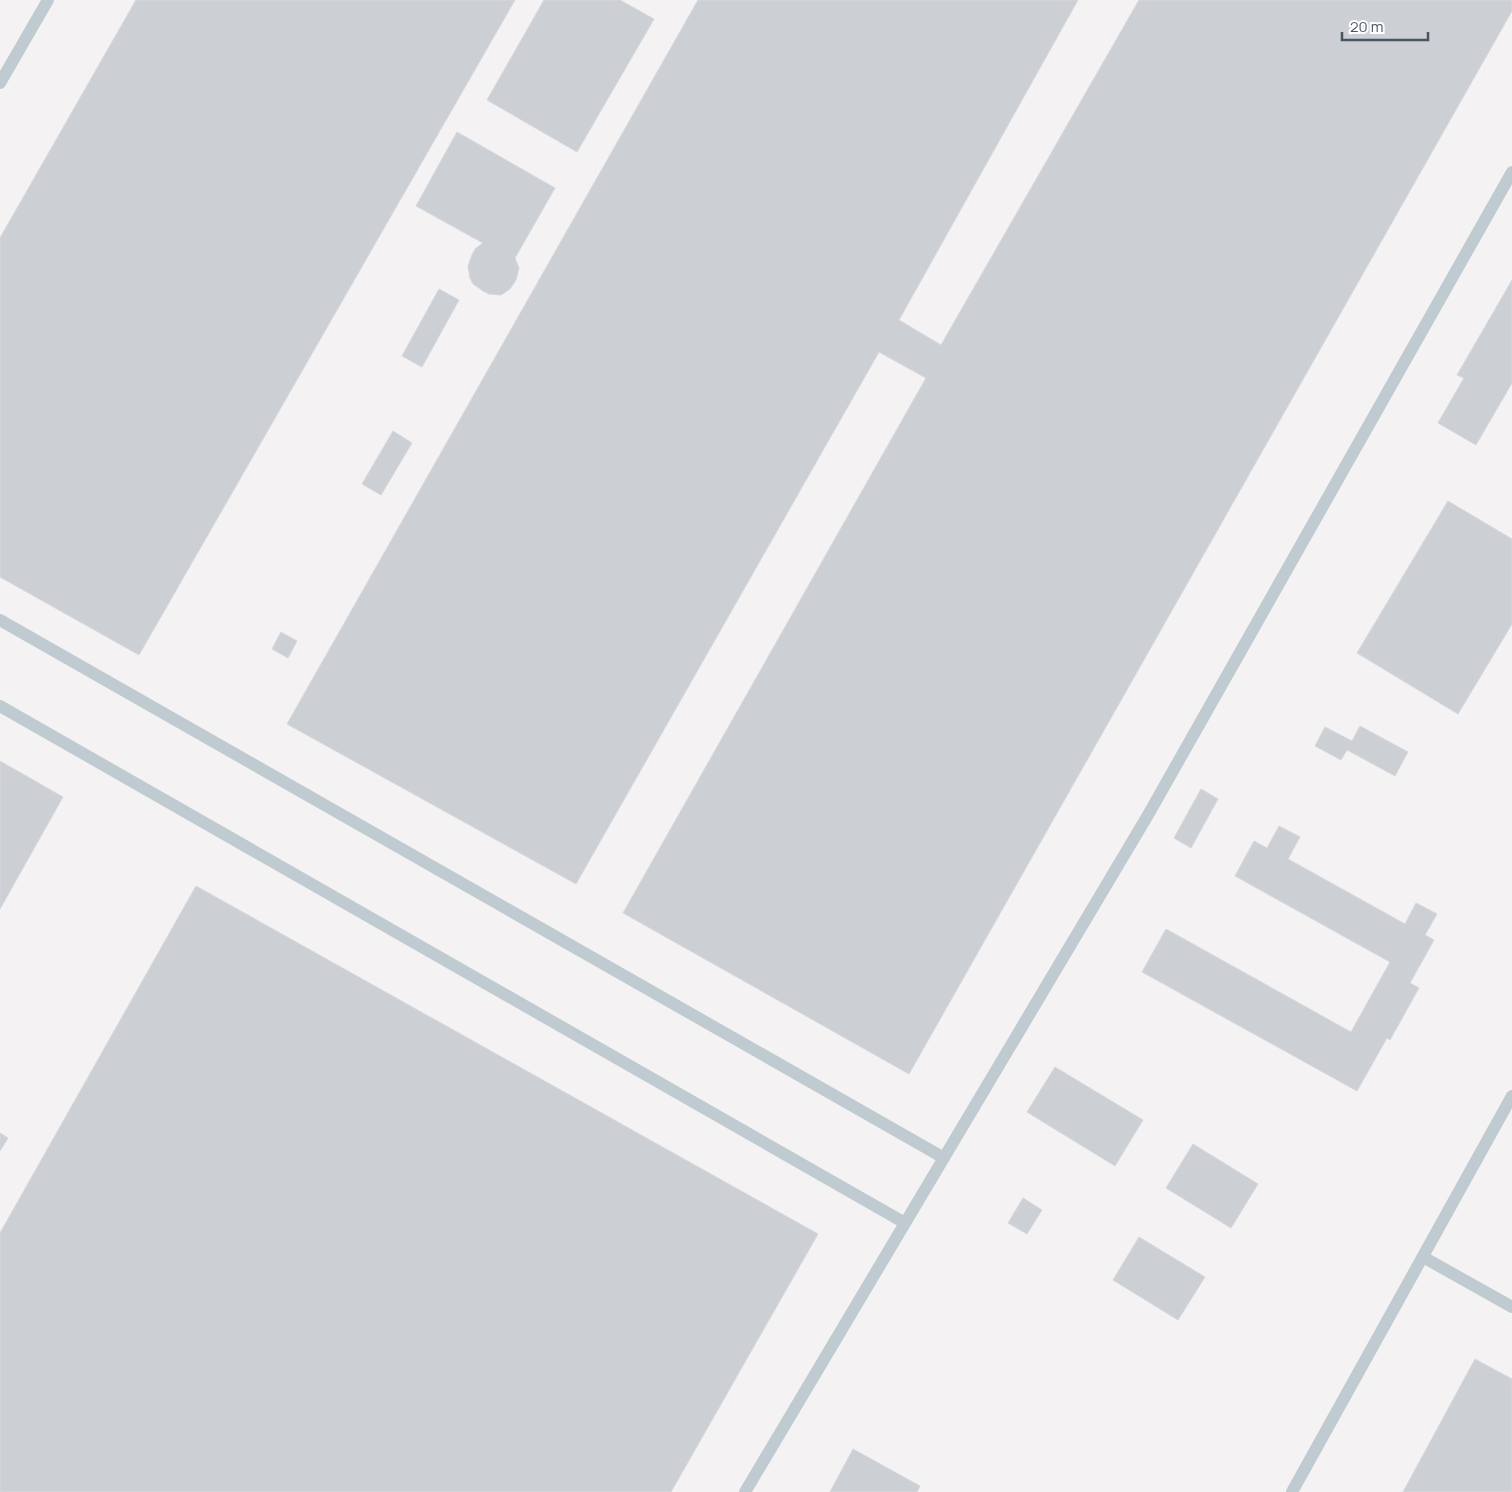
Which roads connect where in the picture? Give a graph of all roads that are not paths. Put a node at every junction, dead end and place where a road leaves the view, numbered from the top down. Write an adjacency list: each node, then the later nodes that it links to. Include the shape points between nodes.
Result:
1 (48, 0): 2 (lane)
2 (0, 83)
3 (1512, 172): 7 (lane, via 1148,815)
4 (0, 620): 7 (lane)
5 (0, 706): 8 (lane)
6 (1512, 1096): 9 (lane)
7 (944, 1158): 8 (lane)
8 (905, 1223): 11 (lane)
9 (1423, 1257): 10 (lane); 12 (lane)
10 (1512, 1307)
11 (745, 1492)
12 (1292, 1492)

